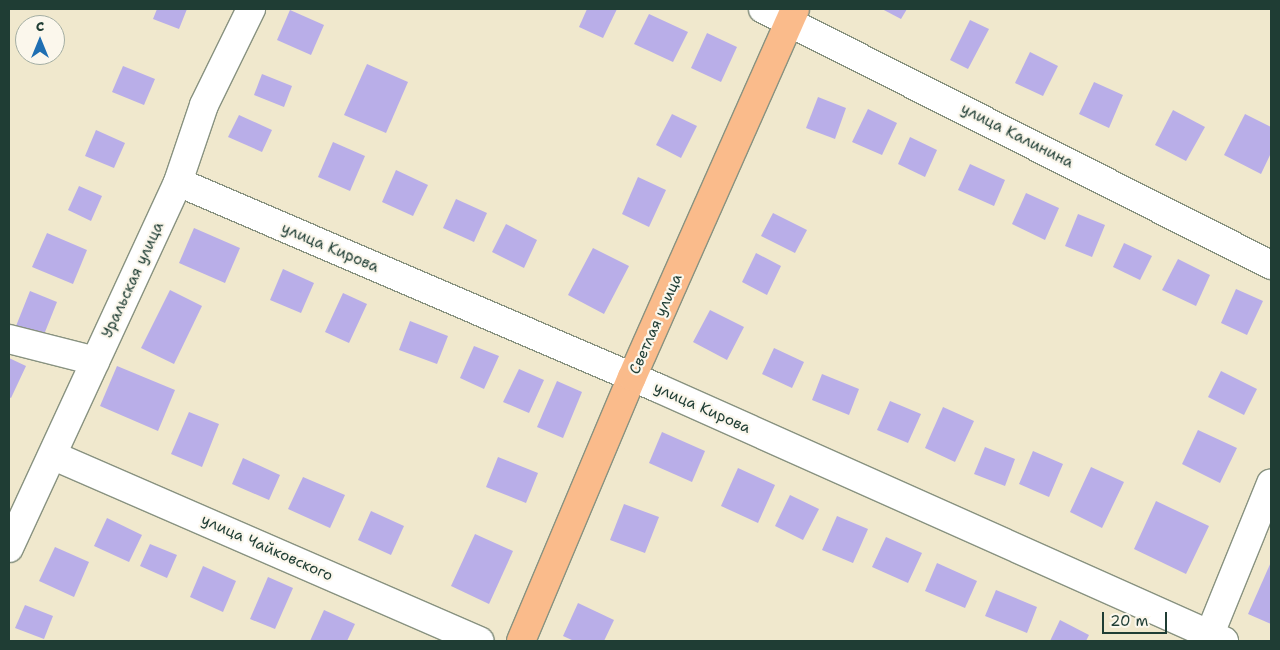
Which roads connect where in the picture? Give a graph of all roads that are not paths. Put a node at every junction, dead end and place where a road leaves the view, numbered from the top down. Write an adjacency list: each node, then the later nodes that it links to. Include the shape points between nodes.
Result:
1 (251, 9): 4 (street, Уральская улица, via 204,105)
2 (763, 9): 3 (street, улица Калинина)
3 (792, 15): 5 (street, улица Калинина); 8 (main road, Светлая улица)
4 (178, 182): 7 (street, Уральская улица); 8 (street, улица Кирова)
5 (1271, 265)
6 (9, 339): 7 (street)
7 (95, 361): 9 (street, Уральская улица)
8 (632, 377): 12 (street, улица Кирова); 14 (main road, Светлая улица)
9 (54, 456): 11 (street, Уральская улица); 13 (street, улица Чайковского)
10 (1271, 483): 12 (street)
11 (9, 548)
12 (1214, 639)
13 (480, 641)
14 (521, 641)

